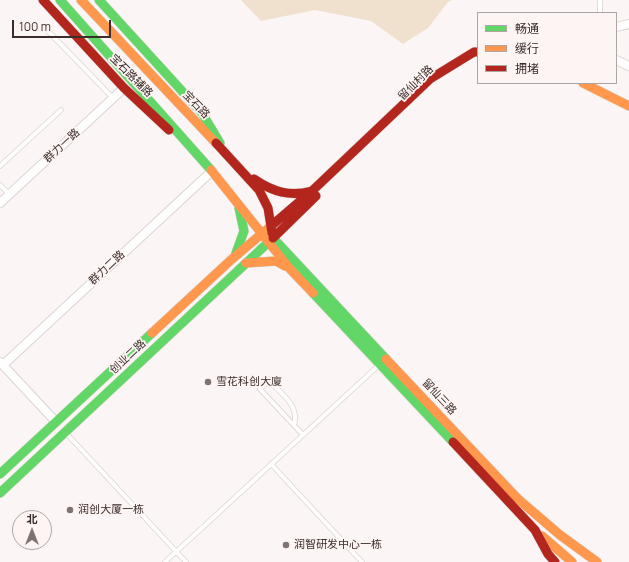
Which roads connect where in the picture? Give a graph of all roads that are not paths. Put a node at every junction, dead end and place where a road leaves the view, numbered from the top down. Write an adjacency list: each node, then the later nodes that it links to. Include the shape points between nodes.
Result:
1 (43, 0): 15 (main road, 宝石路辅路)
2 (60, 0): 20 (main road)
3 (81, 0): 19 (main road, 宝石路)
4 (99, 0): 19 (main road, via 202,113)
5 (600, 0): 6 (lane)
6 (600, 12)
7 (629, 24): 8 (street)
8 (617, 27)
9 (47, 30): 16 (lane)
10 (477, 52): 13 (main road)
11 (617, 60): 12 (street)
12 (629, 66)
13 (444, 72): 25 (main road, 留仙村路, via 430,80); 31 (main road, 留仙村路)
14 (584, 84): 17 (main road)
15 (124, 88): 16 (street, 群力一路); 20 (main road, 宝石路辅路)
16 (113, 98): 26 (street, 群力一路)
17 (629, 106)
18 (61, 110): 21 (lane)
19 (225, 152): 22 (main road, 宝石路)
20 (205, 164): 23 (main road)
21 (0, 166)
22 (242, 170): 25 (main road, via 278,192 298,195); 29 (main road, 宝石路, via 266,202)
23 (212, 171): 27 (main road); 35 (street, 群力二路)
24 (0, 185): 26 (lane)
25 (312, 191): 29 (main road, 留仙村路)
26 (10, 194): 28 (street, 群力一路)
27 (233, 196): 30 (main road); 32 (main road, 创业二路, via 242,215 244,233 241,245)
28 (1, 201)
29 (271, 226): 30 (main road, 创业二路); 31 (main road, 宝石路)
30 (262, 235): 31 (main road); 32 (main road, 创业二路)
31 (270, 240): 33 (main road, 创业二路); 34 (main road, 留仙三路); 51 (main road, 留仙三路, via 518,499)
32 (232, 259): 37 (main road, 创业二路)
33 (246, 263): 34 (main road, via 276,260); 39 (main road, 创业二路)
34 (290, 269): 36 (main road, 留仙三路)
35 (1, 363): 37 (street)
36 (379, 364): 40 (lane); 44 (main road, 留仙三路)
37 (56, 422): 42 (main road, 创业二路)
38 (294, 425): 38 (lane, via 296,415 292,406 269,381 260,389); 40 (lane)
39 (65, 432): 43 (main road, 创业二路); 45 (lane)
40 (303, 435): 41 (lane)
41 (271, 464): 45 (lane); 48 (lane)
42 (0, 474)
43 (0, 493)
44 (535, 530): 49 (main road, 留仙三路); 50 (main road)
45 (176, 551): 46 (lane); 47 (lane)
46 (165, 562)
47 (186, 562)
48 (362, 562)
49 (555, 562)
50 (572, 562)
51 (597, 562)

